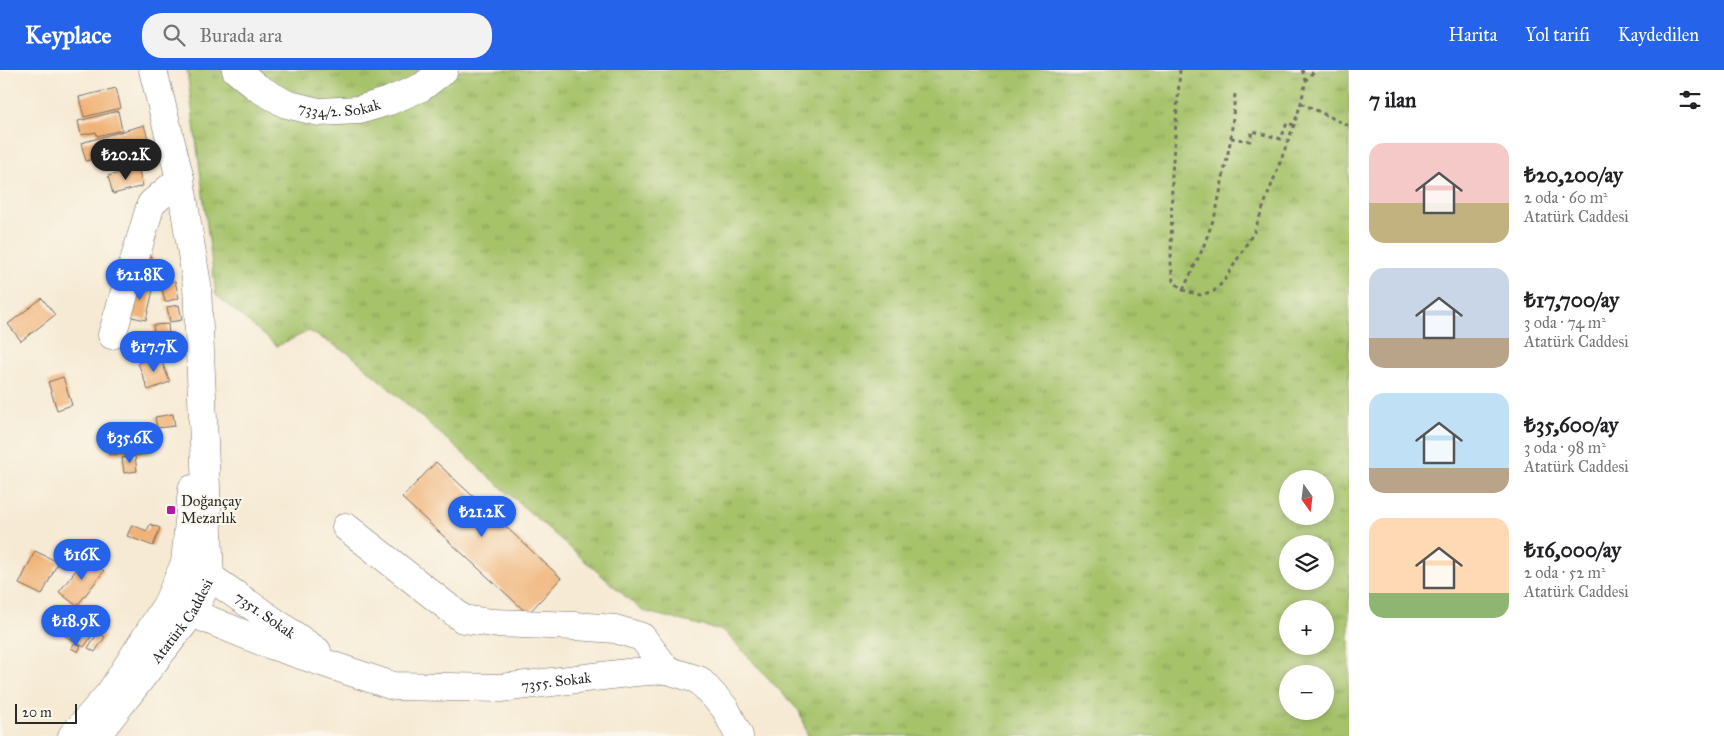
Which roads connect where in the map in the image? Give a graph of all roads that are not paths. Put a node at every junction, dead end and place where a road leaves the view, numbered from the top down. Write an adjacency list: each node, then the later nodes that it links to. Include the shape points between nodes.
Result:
1 (153, 70): 4 (street, Atatürk Caddesi)
2 (236, 70): 3 (street, 7334/2. Sokak, via 258,88 286,104 319,112 359,110 389,101 422,87)
3 (444, 70)
4 (180, 179): 5 (street, via 151,204); 6 (street, Atatürk Caddesi, via 197,285)
5 (112, 335)
6 (203, 427): 8 (street, Atatürk Caddesi, via 196,453); 9 (street, Atatürk Caddesi)
7 (346, 527): 12 (street, via 463,619 492,624 615,629 642,637)
8 (185, 563): 9 (street, 7351. Sokak); 10 (street, Atatürk Caddesi)
9 (210, 577): 10 (street, Atatürk Caddesi); 11 (street, 7351. Sokak)
10 (179, 609): 11 (street); 13 (street, Atatürk Caddesi, via 110,693)
11 (344, 669): 12 (street, 7355. Sokak, via 392,686 501,688)
12 (668, 670): 14 (street, 7355. Sokak, via 700,680 725,708)
13 (81, 735)
14 (740, 736)

